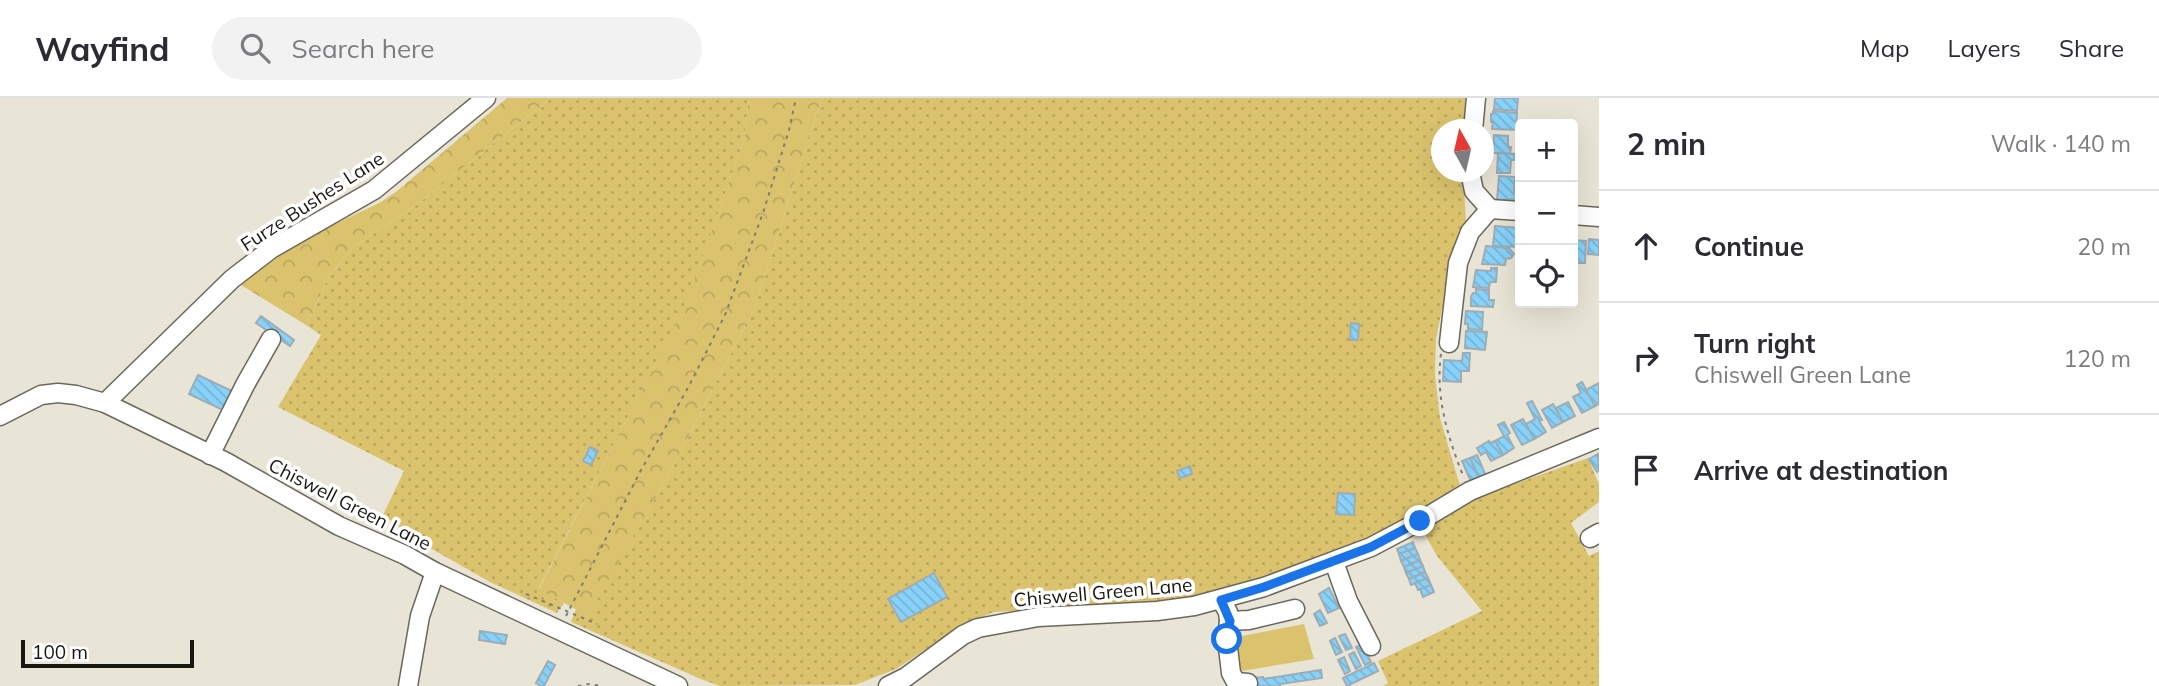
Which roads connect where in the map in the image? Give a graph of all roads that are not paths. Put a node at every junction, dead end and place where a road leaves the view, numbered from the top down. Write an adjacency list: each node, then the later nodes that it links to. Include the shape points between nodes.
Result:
1 (486, 98): 11 (street, Furze Bushes Lane, via 374,190 271,249 232,279)
2 (1476, 98): 3 (street)
3 (1475, 119)
4 (1473, 182): 5 (street)
5 (1490, 209): 6 (street); 10 (street, via 1463,246)
6 (1515, 212)
7 (1578, 215): 8 (street)
8 (1599, 217)
9 (271, 339): 15 (street)
10 (1449, 343)
11 (105, 403): 12 (street, Chiswell Green Lane, via 58,393 41,395); 15 (street, Chiswell Green Lane)
12 (8, 412): 13 (street)
13 (0, 433)
14 (1598, 440): 16 (street, Chiswell Green Lane, via 1469,491 1371,547)
15 (210, 455): 17 (street, Chiswell Green Lane, via 339,526)
16 (1334, 562): 18 (street, Chiswell Green Lane); 21 (street)
17 (436, 572): 23 (street, via 420,616); 24 (street, Chiswell Green Lane)
18 (1221, 600): 20 (street); 25 (street, Chiswell Green Lane, via 1157,611 993,624 963,635)
19 (1294, 609): 20 (street)
20 (1230, 621): 22 (street, via 1231,673 1236,682)
21 (1371, 646)
22 (1248, 683)
23 (408, 686)
24 (678, 686)
25 (888, 686)

